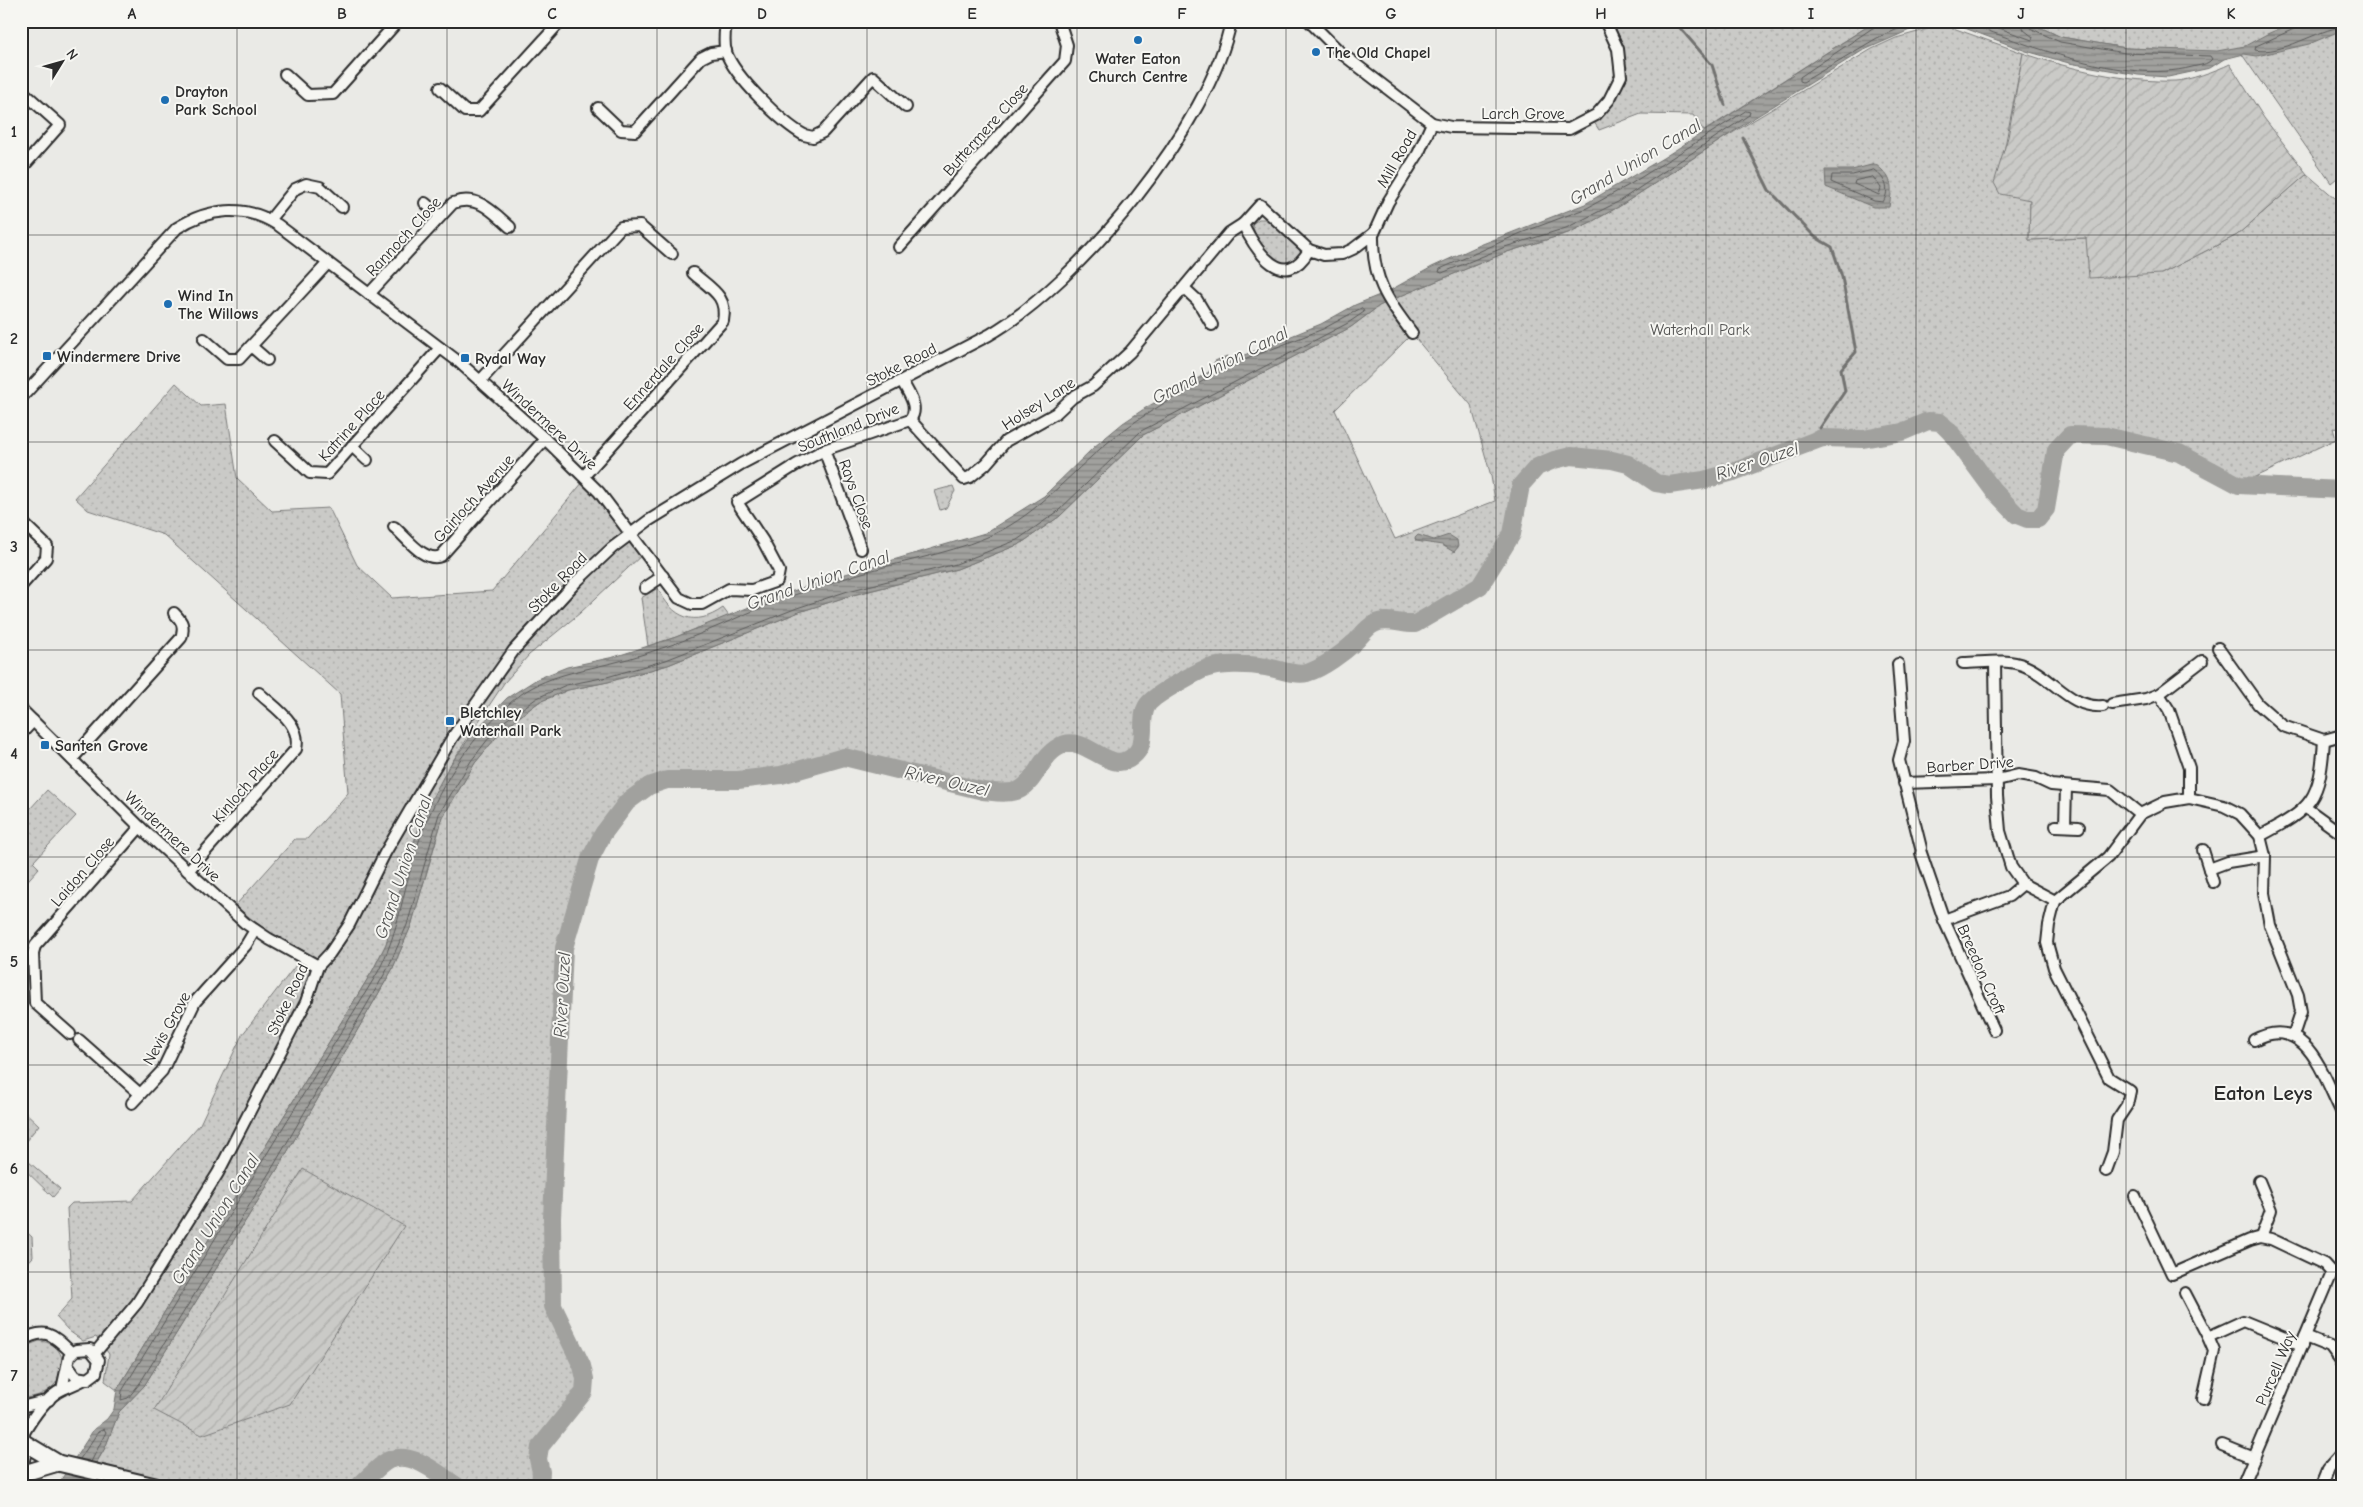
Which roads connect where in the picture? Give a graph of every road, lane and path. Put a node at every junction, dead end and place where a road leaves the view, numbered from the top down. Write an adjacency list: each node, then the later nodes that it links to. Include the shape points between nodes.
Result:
1 (398, 21): 9 (street, via 333,94 308,96)
2 (561, 21): 10 (street, via 479,111 465,111)
3 (726, 21): 8 (street)
4 (1059, 21): 23 (street, Buttermere Close, via 1068,49 1063,64)
5 (1231, 21): 37 (street, Stoke Road, via 1218,65 1194,113 1145,184 1095,244 1059,281 1014,319)
6 (1309, 21): 14 (street, Mill Road, via 1341,53)
7 (1605, 21): 14 (street, Larch Grove, via 1618,49 1621,76 1609,100 1596,115 1569,130 1451,127)
8 (726, 51): 12 (street, via 746,85 808,137 823,132 873,77); 13 (street, via 701,58 635,131 621,130)
9 (285, 74)
10 (440, 88)
11 (21, 90): 15 (street, via 60,125)
12 (906, 107)
13 (598, 108)
14 (1432, 123): 22 (street, Mill Road)
15 (21, 169)
16 (425, 203): 18 (street)
17 (342, 207): 19 (street, via 320,187 306,184 296,189)
18 (440, 216): 21 (street, Rannoch Close, via 453,203 476,201); 29 (street, Rannoch Close)
19 (270, 220): 26 (street, Windermere Drive); 38 (street, Windermere Drive, via 251,213 226,210 206,214 177,228)
20 (1243, 224): 24 (street, via 1260,205); 24 (street, via 1251,240 1276,267 1285,270 1295,267); 28 (street, Holsey Lane, via 1229,233)
21 (510, 228)
22 (1373, 234): 24 (street, Mill Road, via 1342,254 1324,255); 31 (street, via 1373,258 1383,288)
23 (899, 247)
24 (1309, 250)
25 (672, 254): 36 (street, via 640,226 621,227)
26 (328, 262): 29 (street, Windermere Drive); 33 (street)
27 (693, 273): 45 (street, Ennerdale Close, via 722,299 723,321)
28 (1184, 288): 30 (street, via 1198,300); 39 (street, Holsey Lane, via 1130,352 1093,386 1006,441 970,477 964,479)
29 (370, 294): 34 (street, Windermere Drive)
30 (1212, 325)
31 (1412, 333)
32 (204, 339): 33 (street, via 227,359 239,359)
33 (251, 346): 35 (street)
34 (440, 348): 36 (street, Windermere Drive); 42 (street, Katrine Place)
35 (267, 360)
36 (481, 380): 40 (street, Windermere Drive)
37 (902, 381): 39 (street, Southland Drive, via 914,406); 49 (street, Stoke Road, via 732,469)
38 (21, 398)
39 (910, 420): 43 (street, Southland Drive)
40 (545, 440): 45 (street, Windermere Drive); 48 (street, Gairloch Avenue, via 441,556 426,555)
41 (275, 441): 42 (street, Katrine Place, via 310,473 326,474)
42 (352, 446): 44 (street)
43 (824, 450): 46 (street, Southland Drive); 50 (street, Rays Close)
44 (367, 460)
45 (584, 476): 49 (street, Windermere Drive)
46 (737, 502): 51 (street, Windermere Drive, via 779,571 777,581 752,590 729,589 709,602 692,604 675,594)
47 (21, 521): 52 (street, via 47,546 46,558)
48 (394, 527)
49 (631, 532): 51 (street, Windermere Drive); 88 (street, Stoke Road, via 577,581 514,650 489,683 452,738 396,834 349,925)
50 (861, 549)
51 (663, 576): 53 (street)
52 (21, 586)
53 (644, 588)
54 (174, 613): 67 (street, via 182,621 184,630 181,638)
55 (2218, 648): 66 (street, via 2258,704 2283,726)
56 (1995, 662): 58 (street); 61 (street, via 2026,666 2077,703 2091,707 2146,699); 68 (street)
57 (2202, 662): 61 (street)
58 (1963, 663)
59 (1898, 664): 69 (street, Barber Drive, via 1904,741 1899,760)
60 (259, 693): 82 (street, Kinloch Place, via 292,723 297,736 296,749)
61 (2158, 694): 71 (street, via 2169,710 2189,768)
62 (21, 709): 63 (street, Windermere Drive)
63 (33, 721): 64 (street); 67 (street, Windermere Drive)
64 (21, 734)
65 (2342, 735): 66 (street)
66 (2324, 740): 72 (street, via 2322,774)
67 (72, 759): 74 (street, Windermere Drive)
68 (1998, 780): 69 (street, Barber Drive); 70 (street, Barber Drive, via 2018,775); 84 (street, via 2000,831 2011,867)
69 (1904, 783): 78 (street, Barber Drive)
70 (2066, 787): 73 (street, Barber Drive, via 2110,790); 75 (street, via 2061,826)
71 (2189, 798): 73 (street, via 2165,802); 77 (street, via 2224,806 2240,814)
72 (2306, 808): 76 (street); 77 (street)
73 (2140, 814): 85 (street, via 2108,857)
74 (140, 827): 82 (street, Windermere Drive); 90 (street, Laidon Close, via 35,946 35,1003)
75 (2079, 827)
76 (2342, 834)
77 (2260, 836): 80 (street)
78 (1921, 850): 86 (street, Breedon Croft)
79 (2203, 850): 81 (street)
80 (2264, 856): 81 (street); 91 (street, via 2264,893 2270,925 2299,1004)
81 (2209, 869): 83 (street)
82 (188, 871): 87 (street, Windermere Drive)
83 (2213, 882)
84 (2023, 884): 85 (street); 86 (street, Breedon Croft, via 2008,896)
85 (2055, 901): 97 (street, via 2047,943 2054,968 2109,1078 2130,1091 2127,1104 2117,1120 2113,1152)
86 (1944, 920): 89 (street, Breedon Croft)
87 (255, 930): 88 (street, Windermere Drive); 94 (street, Nevis Grove, via 246,945 192,1005 162,1071)
88 (318, 966): 107 (street, Stoke Road, via 306,1002 218,1173 137,1303)
89 (1994, 1030)
90 (70, 1034)
91 (2294, 1036): 93 (street, via 2279,1031); 96 (street, via 2313,1055)
92 (79, 1040): 94 (street)
93 (2254, 1040)
94 (140, 1094): 95 (street, Nevis Grove)
95 (132, 1104)
96 (2342, 1113)
97 (2106, 1171)
98 (2259, 1182): 100 (street, via 2271,1210)
99 (2134, 1196): 100 (street, via 2172,1274)
100 (2261, 1237): 101 (street)
101 (2337, 1270): 105 (street, Purcell Way)
102 (2185, 1293): 103 (street)
103 (2208, 1337): 105 (street, via 2243,1322); 113 (street, via 2214,1351)
104 (21, 1341): 106 (street, via 34,1333 48,1334)
105 (2303, 1341): 108 (street, via 2330,1347); 118 (street, Purcell Way)
106 (72, 1353): 107 (street, via 85,1348); 109 (street)
107 (95, 1353): 110 (street, via 99,1360 98,1369 93,1377)
108 (2342, 1363)
109 (68, 1366): 110 (street, via 72,1374); 111 (street)
110 (85, 1379): 111 (street)
111 (62, 1389): 112 (street)
112 (49, 1400): 114 (street); 115 (street, via 30,1421)
113 (2202, 1400)
114 (21, 1407)
115 (22, 1438): 119 (highway); 120 (highway)
116 (2222, 1445): 118 (street)
117 (2342, 1453): 124 (street, via 2328,1469)
118 (2254, 1458): 123 (street, Purcell Way)
119 (21, 1462)
120 (58, 1463): 121 (highway); 122 (highway)
121 (21, 1474)
122 (155, 1486)
123 (2242, 1486)
124 (2321, 1486)

